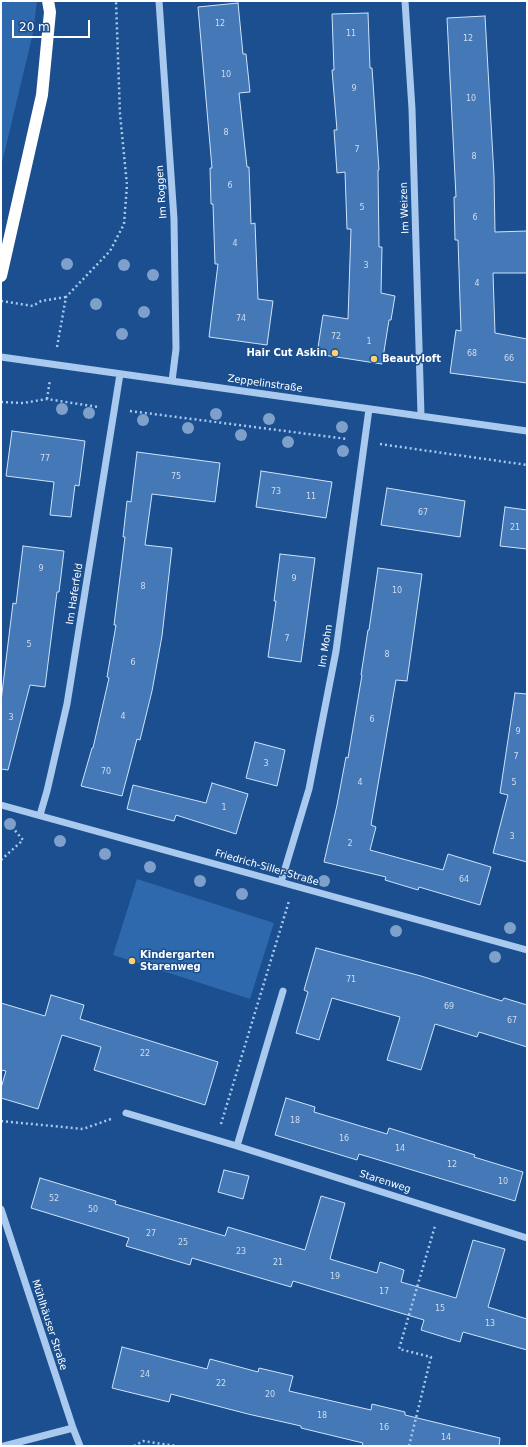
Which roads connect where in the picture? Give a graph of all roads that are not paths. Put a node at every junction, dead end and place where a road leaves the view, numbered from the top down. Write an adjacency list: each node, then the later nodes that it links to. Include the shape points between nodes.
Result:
1 (48, 1): 4 (highway, via 50,12 42,95)
2 (158, 1): 7 (street, Im Roggen, via 174,219 176,349)
3 (406, 1): 9 (street, Im Weizen, via 412,109)
4 (1, 276)
5 (1, 357): 6 (street, Zeppelinstraße)
6 (120, 374): 7 (street, Zeppelinstraße); 12 (street, Im Haferfeld, via 67,704 48,792)
7 (172, 381): 8 (street, Zeppelinstraße)
8 (369, 409): 9 (street, Zeppelinstraße); 13 (street, Im Mohn, via 336,651 309,789)
9 (421, 415): 10 (street, Zeppelinstraße)
10 (527, 430)
11 (1, 805): 12 (street, Friedrich-Siller-Straße)
12 (40, 816): 13 (street, Friedrich-Siller-Straße)
13 (281, 882): 14 (street, Friedrich-Siller-Straße)
14 (527, 950)
15 (283, 991): 17 (street)
16 (126, 1113): 17 (street, Starenweg)
17 (237, 1146): 19 (street, Starenweg)
18 (1, 1209): 20 (street, Mühlhäuser Straße)
19 (527, 1238)
20 (73, 1428): 21 (street); 22 (street, Mühlhäuser Straße)
21 (4, 1446)
22 (80, 1446)

